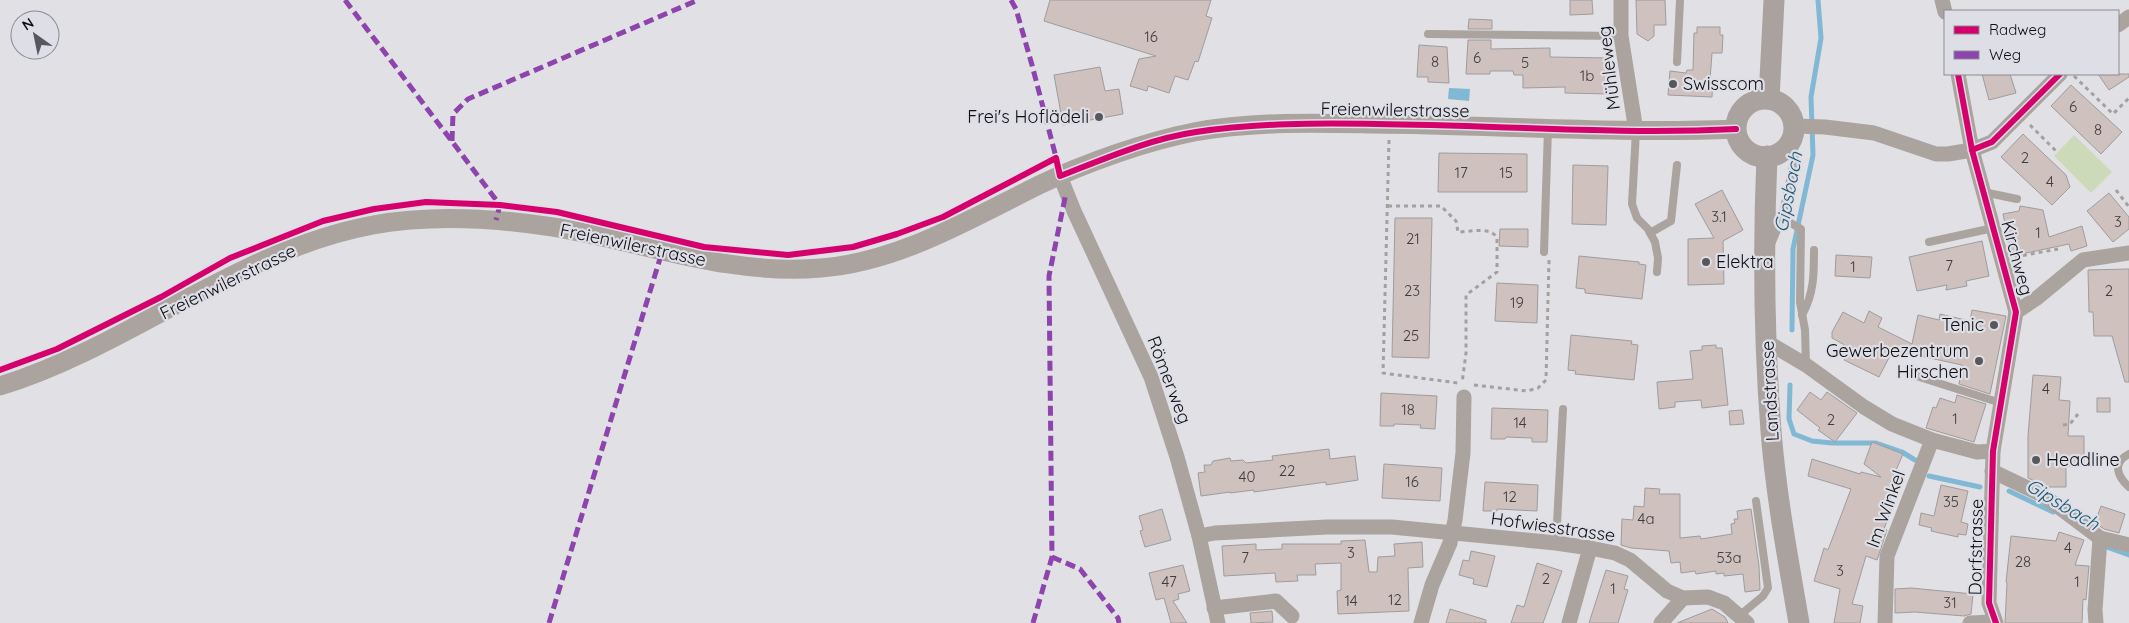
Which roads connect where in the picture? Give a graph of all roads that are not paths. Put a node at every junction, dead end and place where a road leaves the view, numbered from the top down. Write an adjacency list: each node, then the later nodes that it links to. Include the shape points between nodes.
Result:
1 (1621, 0): 5 (street, Mühleweg)
2 (1680, 0): 6 (lane)
3 (1774, 0): 9 (main road)
4 (1428, 34): 5 (lane)
5 (1621, 36): 12 (street, Mühleweg)
6 (1677, 62)
7 (1958, 75): 14 (street, Kirchweg)
8 (2059, 75): 14 (street, via 1992,142)
9 (1768, 99): 11 (main road, via 1759,99 1742,110); 13 (main road, via 1789,111)
10 (1548, 128): 12 (street, Freienwilerstrasse); 17 (street, Freienwilerstrasse, via 1257,125 1194,132 1139,146); 25 (lane)
11 (1736, 129): 12 (street, Freienwilerstrasse); 15 (main road, via 1738,138 1749,152)
12 (1636, 131): 22 (lane, via 1632,204 1637,218)
13 (1797, 131): 14 (street, via 1825,127 1874,133 1936,154); 15 (main road, via 1781,152); 20 (lane)
14 (1972, 150): 18 (street, Kirchweg)
15 (1767, 156): 27 (main road, Landstrasse)
16 (1677, 165): 22 (lane, via 1671,221)
17 (1060, 176): 34 (street, Freienwilerstrasse, via 919,243 872,260 822,268 761,269 699,260 556,228 496,220 450,218 374,225 335,234 264,261 127,331); 45 (street, Römerweg, via 1151,377)
18 (1983, 192): 19 (lane); 21 (street, Kirchweg)
19 (2017, 199)
20 (1786, 220): 27 (lane); 30 (lane, via 1801,229)
21 (1993, 228): 23 (lane); 29 (street, Kirchweg)
22 (1650, 233): 28 (lane, via 1658,258)
23 (1929, 242)
24 (1814, 250): 30 (lane, via 1814,281 1810,302)
25 (1544, 252)
26 (2129, 253): 29 (street, via 2084,260)
27 (1765, 258): 31 (main road, Landstrasse)
28 (1657, 272)
29 (2016, 312): 36 (street, Kirchweg)
30 (1802, 315): 32 (lane)
31 (1767, 342): 32 (street); 58 (main road, Landstrasse, via 1772,432 1784,535)
32 (1806, 365): 38 (street, via 1892,424)
33 (1910, 374): 36 (lane)
34 (0, 386)
35 (1463, 390): 44 (street, via 1463,453)
36 (2001, 403): 39 (street, Kirchweg)
37 (1563, 409): 46 (lane)
38 (1932, 440): 39 (street, via 1976,452); 59 (street, Im Winkel, via 1887,556)
39 (1993, 451): 41 (street, Dorfstrasse)
40 (2129, 454): 42 (lane, via 2118,467 2118,474)
41 (1992, 471): 47 (street, via 2044,496); 61 (street, Dorfstrasse, via 1989,603)
42 (2129, 487)
43 (1756, 501): 53 (lane, via 1768,588)
44 (1452, 533): 45 (street, Hofwiesstrasse, via 1392,526); 46 (street, Hofwiesstrasse); 55 (street)
45 (1199, 536): 51 (street, Römerweg)
46 (1556, 543): 49 (street, Hofwiesstrasse)
47 (2099, 544): 48 (street); 62 (street)
48 (2129, 545)
49 (1590, 548): 50 (street, Hofwiesstrasse, via 1630,560 1668,592); 56 (street)
50 (1683, 598): 53 (street, via 1708,597 1724,603); 57 (street)
51 (1214, 608): 52 (street, via 1276,601); 54 (street, Römerweg)
52 (1292, 616)
53 (1743, 619)
54 (1218, 623)
55 (1421, 623)
56 (1569, 623)
57 (1661, 623)
58 (1799, 623)
59 (1885, 623)
60 (1970, 623): 61 (street)
61 (1996, 623)
62 (2096, 623)

